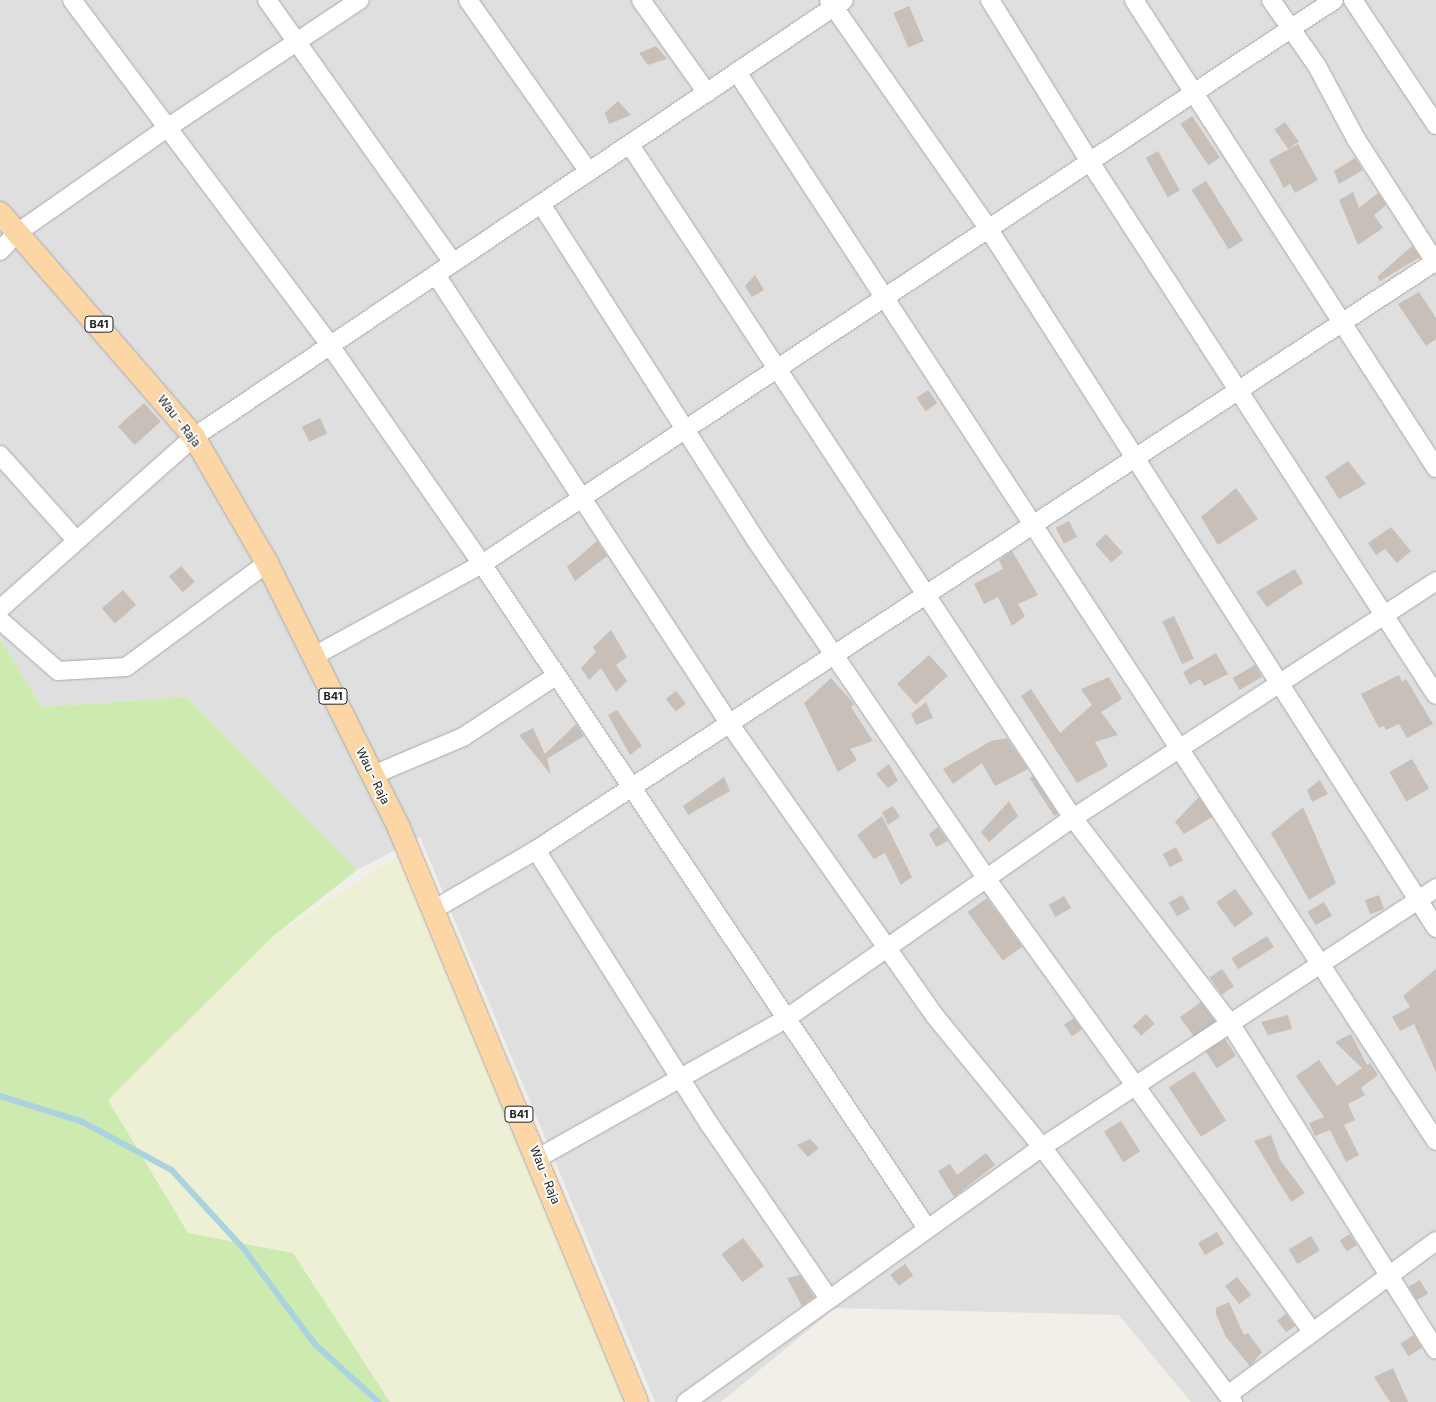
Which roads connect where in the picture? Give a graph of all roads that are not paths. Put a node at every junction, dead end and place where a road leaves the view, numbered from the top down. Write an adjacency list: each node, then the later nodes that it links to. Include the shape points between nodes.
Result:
1 (72, 0): 19 (street)
2 (267, 0): 13 (street)
3 (360, 0): 13 (street)
4 (468, 0): 22 (street)
5 (641, 0): 15 (street)
6 (990, 0): 21 (street)
7 (1134, 0): 16 (street)
8 (1271, 0): 12 (street)
9 (1334, 0): 12 (street)
10 (1353, 0): 17 (street)
11 (836, 2): 14 (street); 25 (street)
12 (1291, 28): 16 (street); 28 (street)
13 (296, 41): 19 (street); 29 (street)
14 (737, 72): 15 (street); 31 (street)
15 (707, 93): 20 (street)
16 (1194, 93): 21 (street); 32 (street)
17 (1430, 103): 18 (street)
18 (1436, 125)
19 (164, 130): 26 (street); 33 (street)
20 (630, 144): 22 (street); 34 (street)
21 (1090, 162): 25 (street); 35 (street)
22 (589, 172): 23 (street)
23 (540, 204): 29 (street); 36 (street)
24 (0, 214): 26 (main road, Wau - Raja / B41)
25 (988, 228): 31 (street); 39 (street)
26 (17, 232): 27 (street); 37 (main road, Wau - Raja / B41)
27 (0, 252)
28 (1436, 262): 32 (street)
29 (453, 263): 30 (street)
30 (436, 275): 33 (street); 41 (street)
31 (884, 298): 34 (street); 42 (street)
32 (1342, 323): 35 (street); 40 (street)
33 (329, 344): 37 (street); 45 (street)
34 (777, 368): 36 (street); 47 (street)
35 (1238, 391): 39 (street); 49 (street)
36 (686, 428): 41 (street); 51 (street)
37 (194, 437): 43 (street); 44 (main road, Wau - Raja / B41)
38 (0, 455): 43 (street)
39 (1135, 458): 42 (street); 54 (street)
40 (1436, 468)
41 (582, 498): 45 (street); 56 (street)
42 (1033, 525): 47 (street); 57 (street)
43 (77, 541): 48 (street)
44 (267, 563): 50 (street, via 126,667 58,671); 52 (main road, Wau - Raja / B41)
45 (482, 564): 52 (street); 53 (street)
46 (1436, 582): 49 (street)
47 (926, 594): 51 (street); 60 (street)
48 (0, 609)
49 (1384, 615): 54 (street); 55 (street)
50 (0, 620)
51 (834, 655): 56 (street); 62 (street)
52 (314, 656): 58 (main road, Wau - Raja / B41)
53 (556, 676): 58 (street, via 463,737); 59 (street)
54 (1279, 683): 57 (street); 64 (street)
55 (1436, 695)
56 (729, 724): 59 (street); 67 (street)
57 (1178, 748): 60 (street); 68 (street)
58 (373, 775): 65 (main road, Wau - Raja / B41)
59 (630, 788): 61 (street); 69 (street)
60 (1073, 818): 62 (street); 70 (street)
61 (536, 850): 65 (street); 71 (street)
62 (986, 878): 67 (street); 72 (street)
63 (1436, 888): 64 (street)
64 (1418, 900): 66 (street); 68 (street)
65 (433, 910): 75 (main road, Wau - Raja / B41)
66 (1436, 928)
67 (887, 946): 69 (street); 74 (street, via 934,1014)
68 (1320, 964): 70 (street); 73 (street)
69 (787, 1018): 71 (street); 76 (street)
70 (1230, 1024): 72 (street); 78 (street)
71 (682, 1078): 75 (street); 79 (street)
72 (1138, 1084): 74 (street); 80 (street)
73 (1436, 1141)
74 (1042, 1147): 76 (street); 82 (street)
75 (538, 1158): 83 (main road, Wau - Raja / B41)
76 (927, 1228): 79 (street)
77 (1436, 1241): 78 (street)
78 (1388, 1272): 80 (street); 81 (street)
79 (829, 1299): 84 (street)
80 (1310, 1330): 82 (street)
81 (1436, 1350)
82 (1231, 1399)
83 (636, 1402)
84 (686, 1402)

